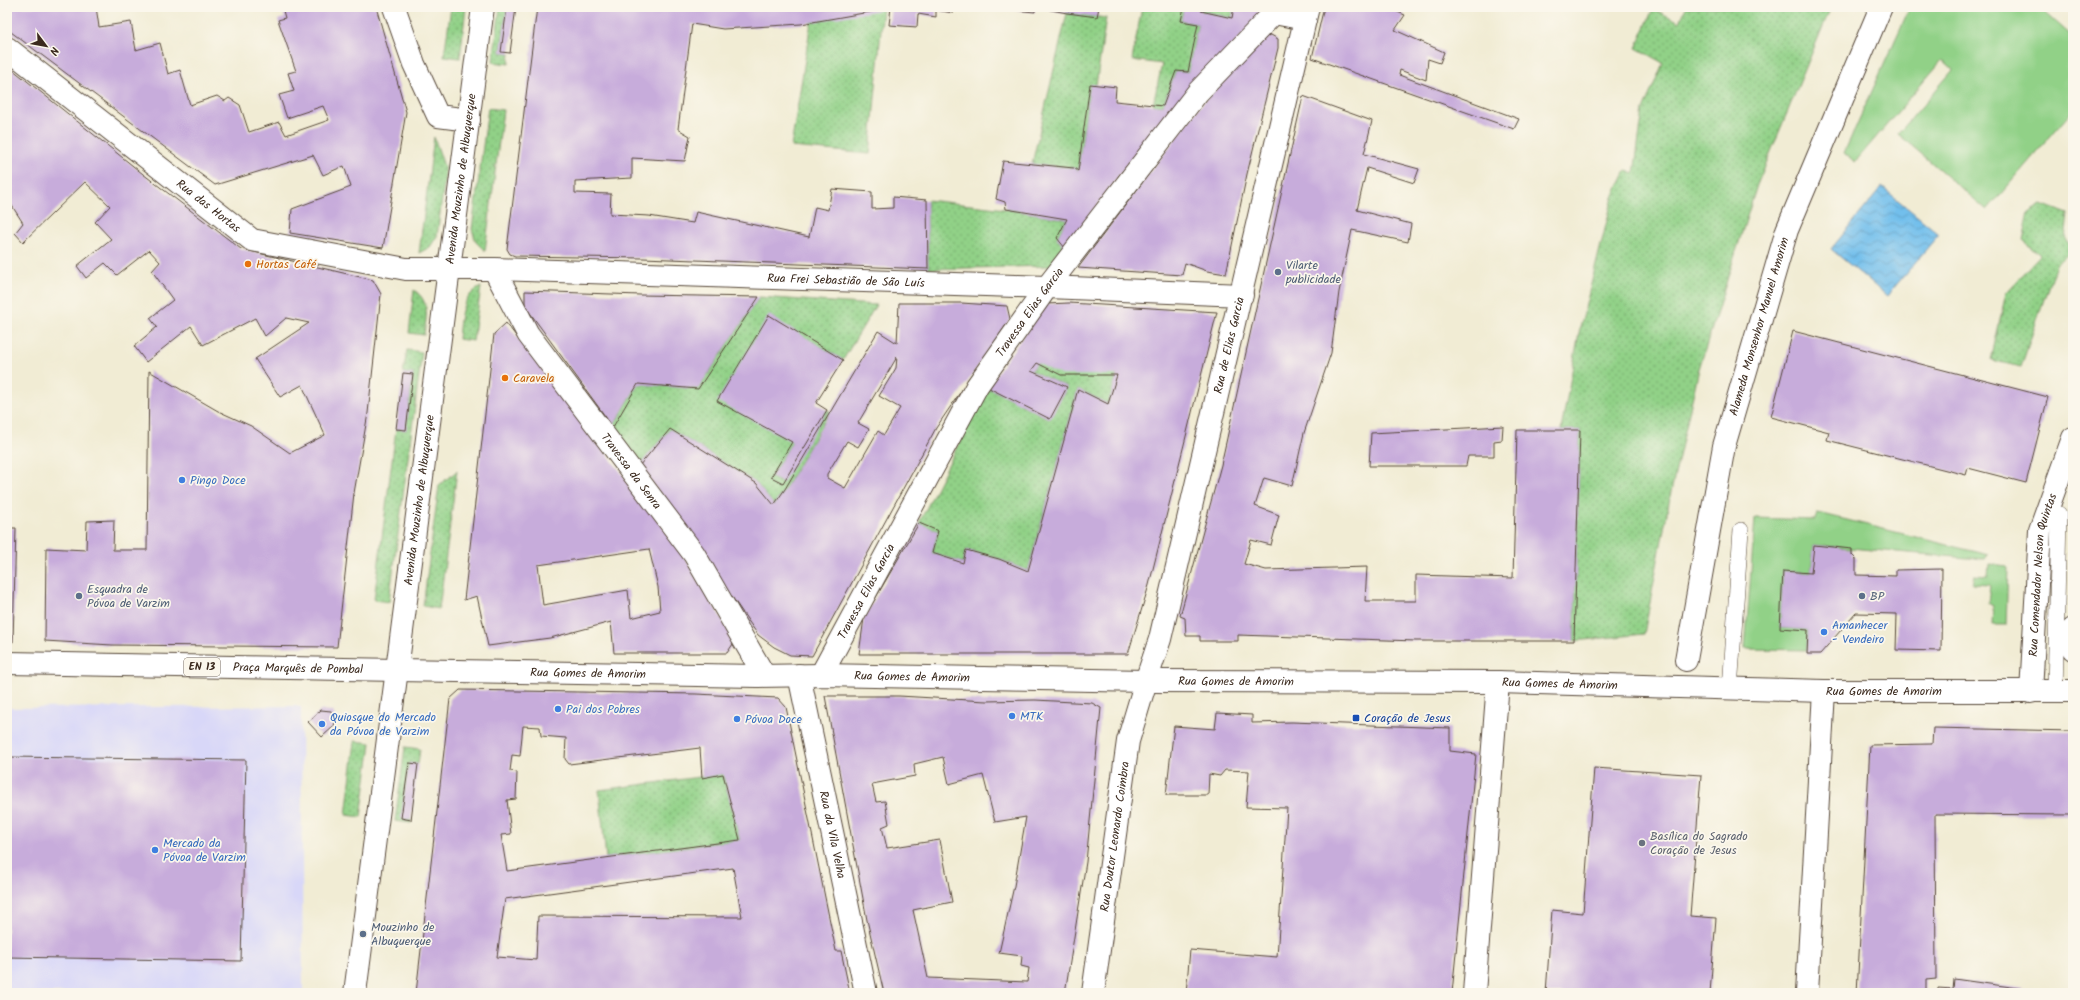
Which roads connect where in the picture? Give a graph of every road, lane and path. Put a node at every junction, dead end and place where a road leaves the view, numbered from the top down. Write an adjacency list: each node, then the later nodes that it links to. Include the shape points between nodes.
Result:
1 (394, 7): 6 (street, via 414,64 438,116)
2 (484, 7): 6 (street, Avenida Mouzinho de Albuquerque)
3 (1881, 7): 16 (street, Alameda Monsenhor Manuel Amorim, via 1787,230 1724,446)
4 (1306, 13): 9 (street, Travessa Elias Garcia, via 1274,13 1198,92); 10 (street, Rua de Elias Garcia)
5 (7, 48): 7 (street, Rua das Hortas, via 252,240 406,269)
6 (469, 120): 7 (street, Avenida Mouzinho de Albuquerque)
7 (450, 269): 8 (street, Rua Frei Sebastião de São Luís); 18 (street, Avenida Mouzinho de Albuquerque)
8 (494, 269): 9 (street, Rua Frei Sebastião de São Luís); 21 (street, Travessa da Senra, via 528,334 694,554)
9 (1047, 287): 10 (street, Rua Frei Sebastião de São Luís); 20 (street, Travessa Elias Garcia, via 977,386)
10 (1242, 295): 22 (street, Rua de Elias Garcia, via 1160,639)
11 (2073, 438): 26 (street, Rua Comendador Nelson Quintas, via 2040,530)
12 (2059, 514): 27 (lane)
13 (1741, 530): 24 (lane)
14 (2073, 629): 15 (street)
15 (2073, 649)
16 (1686, 660)
17 (7, 663): 18 (street, Praça Marquês de Pombal / EN 13)
18 (398, 670): 21 (street, Rua Gomes de Amorim / EN 13); 28 (street, Avenida Mouzinho de Albuquerque)
19 (799, 675): 20 (street, Rua Gomes de Amorim / EN 13); 21 (street, Rua Gomes de Amorim / EN 13); 29 (street, Rua da Vila Velha)
20 (821, 675): 22 (street, Rua Gomes de Amorim / EN 13)
21 (764, 676)
22 (1146, 681): 23 (street, Rua Gomes de Amorim / EN 13); 30 (street, Rua Doutor Leonardo Coimbra, via 1128,741)
23 (1498, 682): 24 (street, Rua Gomes de Amorim / EN 13); 31 (street)
24 (1730, 689): 25 (street, Rua Gomes de Amorim / EN 13)
25 (1824, 691): 26 (street, Rua Gomes de Amorim / EN 13); 32 (street)
26 (2030, 692): 27 (street, Rua Gomes de Amorim / EN 13)
27 (2064, 692)
28 (355, 993)
29 (866, 993)
30 (1093, 993)
31 (1474, 993)
32 (1807, 993)

